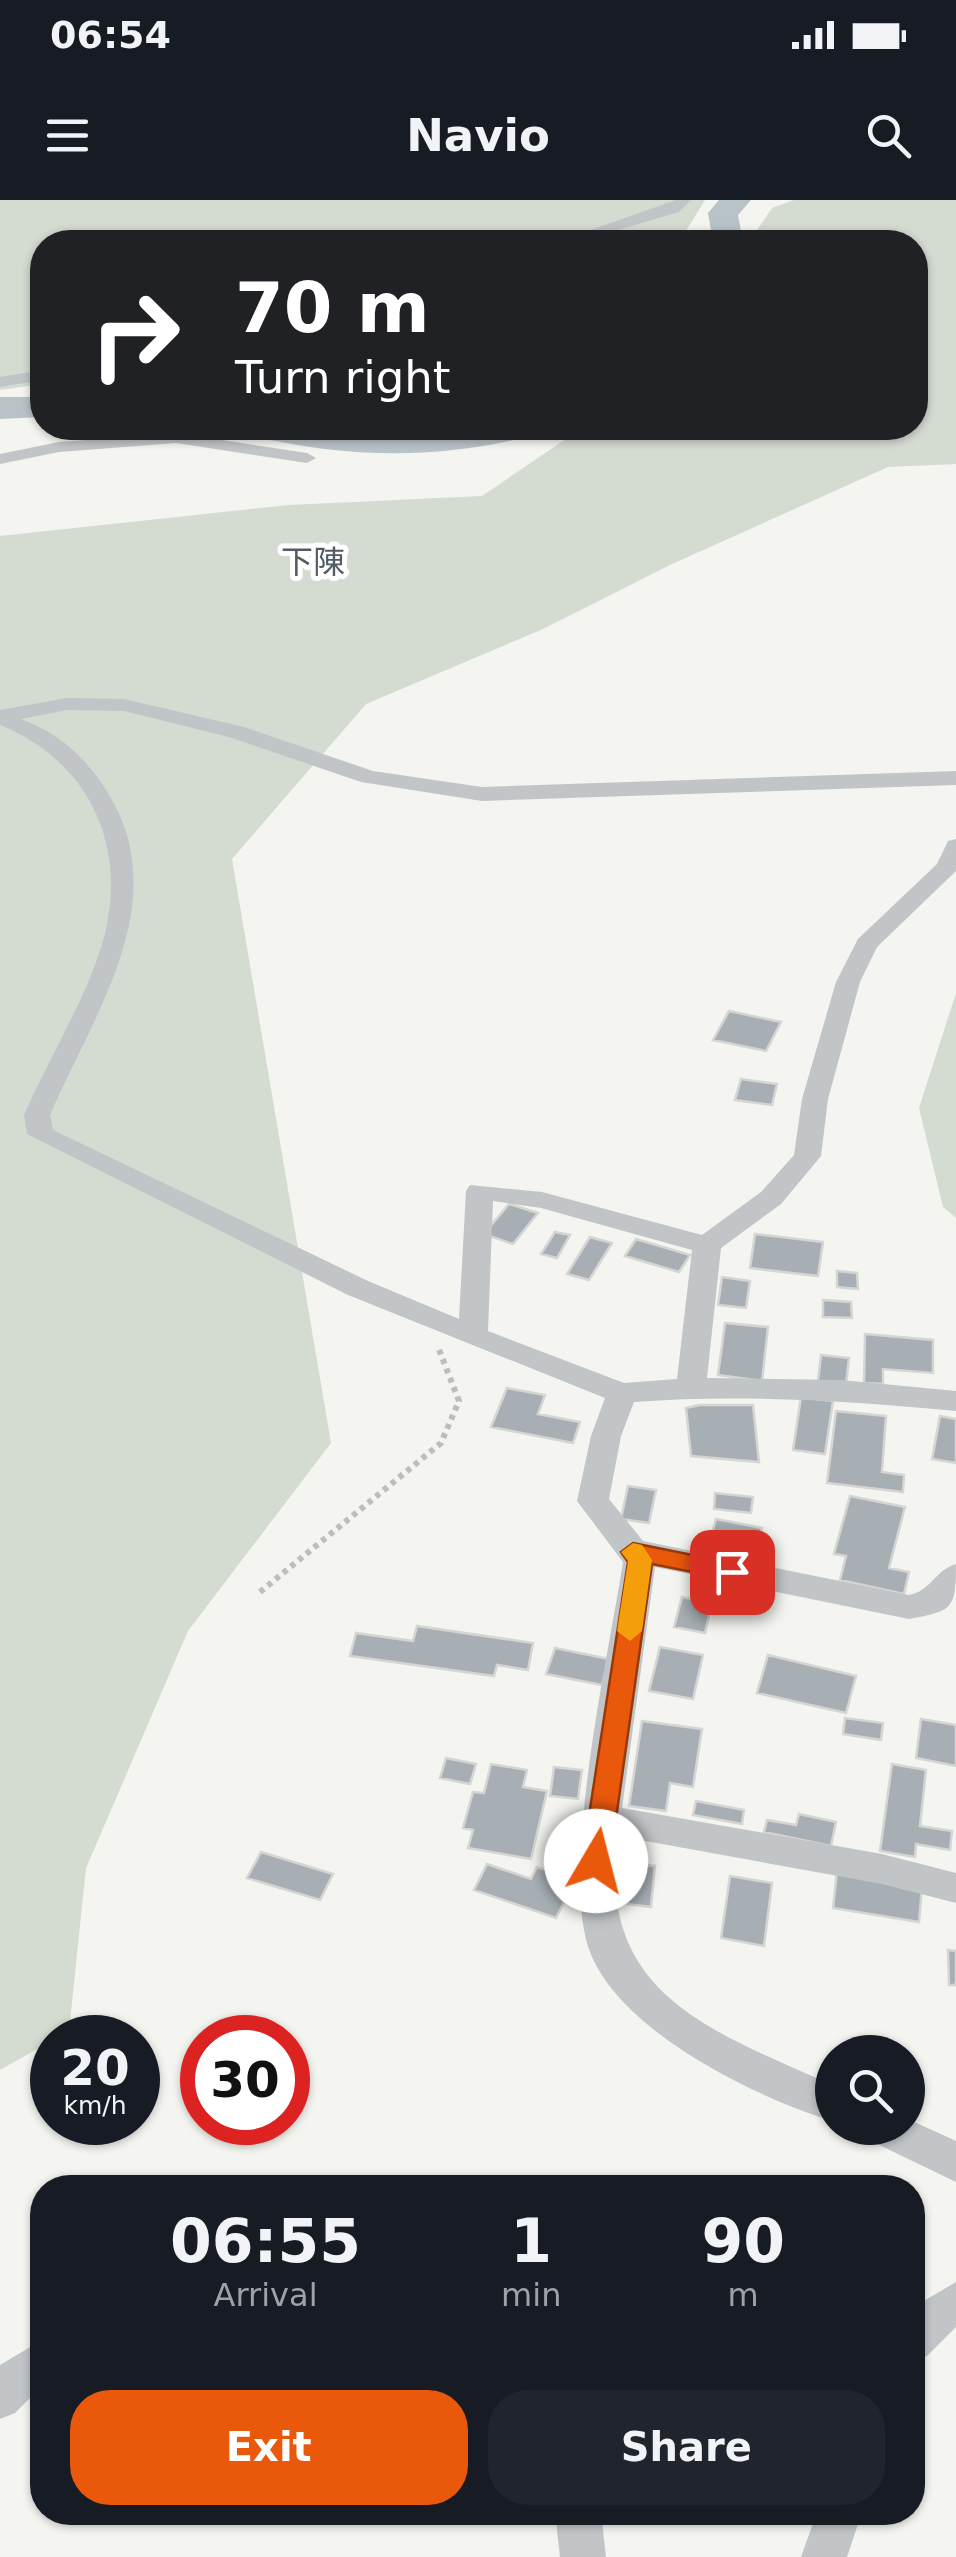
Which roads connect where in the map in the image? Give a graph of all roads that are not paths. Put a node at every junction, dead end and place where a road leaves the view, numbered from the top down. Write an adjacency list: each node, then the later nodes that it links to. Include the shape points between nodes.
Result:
1 (684, 200): 2 (street)
2 (605, 230)
3 (30, 377): 4 (street)
4 (0, 382)
5 (150, 440): 8 (street)
6 (189, 440): 7 (street)
7 (307, 458)
8 (0, 459)
9 (0, 717): 10 (street, via 67,704 124,705 236,732 369,777 482,794); 13 (street, via 55,745 90,776 112,811 124,884 112,950 37,1114 40,1134)
10 (956, 778)
11 (956, 846): 12 (street, via 947,867 867,944 848,982 807,1156 771,1198)
12 (708, 1245): 13 (street, via 542,1200 480,1191); 14 (street)
13 (460, 1333): 15 (street)
14 (692, 1388): 15 (street); 16 (street, via 841,1390)
15 (622, 1393): 17 (street, via 593,1500)
16 (956, 1401)
17 (633, 1552): 18 (street, via 909,1607 935,1602); 19 (street, via 640,1560)
18 (956, 1576)
19 (602, 1818): 20 (street); 21 (street, via 596,1861 607,1950 642,1998 699,2044)
20 (956, 1888)
21 (815, 2096)
22 (924, 2145): 23 (street)
23 (956, 2164)
24 (956, 2302): 25 (street)
25 (925, 2325)
26 (30, 2370): 27 (street)
27 (0, 2398)
28 (579, 2525): 30 (street)
29 (835, 2525): 31 (street)
30 (583, 2557)
31 (824, 2557)

